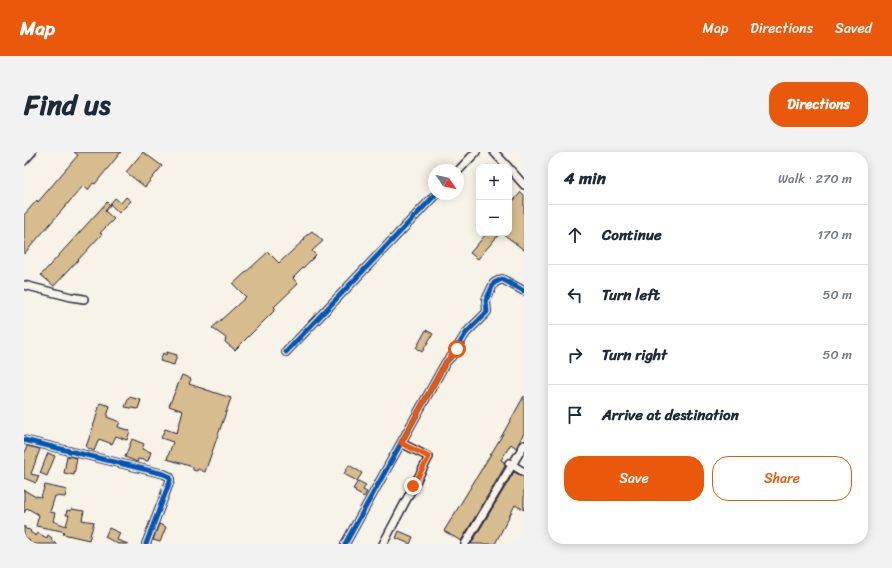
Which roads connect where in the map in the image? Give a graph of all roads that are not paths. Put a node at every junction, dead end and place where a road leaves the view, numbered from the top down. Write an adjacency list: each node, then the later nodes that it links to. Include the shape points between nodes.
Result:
1 (32, 152): 4 (street)
2 (476, 152): 6 (street)
3 (494, 152): 5 (street)
4 (24, 161)
5 (504, 164)
6 (464, 165)
7 (512, 172): 8 (street)
8 (524, 185)
9 (430, 200): 13 (street)
10 (24, 285): 12 (street)
11 (524, 291): 15 (street, via 502,279 494,283 486,300 487,312 466,333 446,362)
12 (84, 298)
13 (286, 352)
14 (24, 440): 19 (street, via 170,477)
15 (401, 443): 20 (street); 21 (street, via 429,457)
16 (524, 445): 17 (street)
17 (511, 464): 18 (street); 22 (street)
18 (524, 472)
19 (146, 544)
20 (345, 544)
21 (383, 544)
22 (465, 544)

